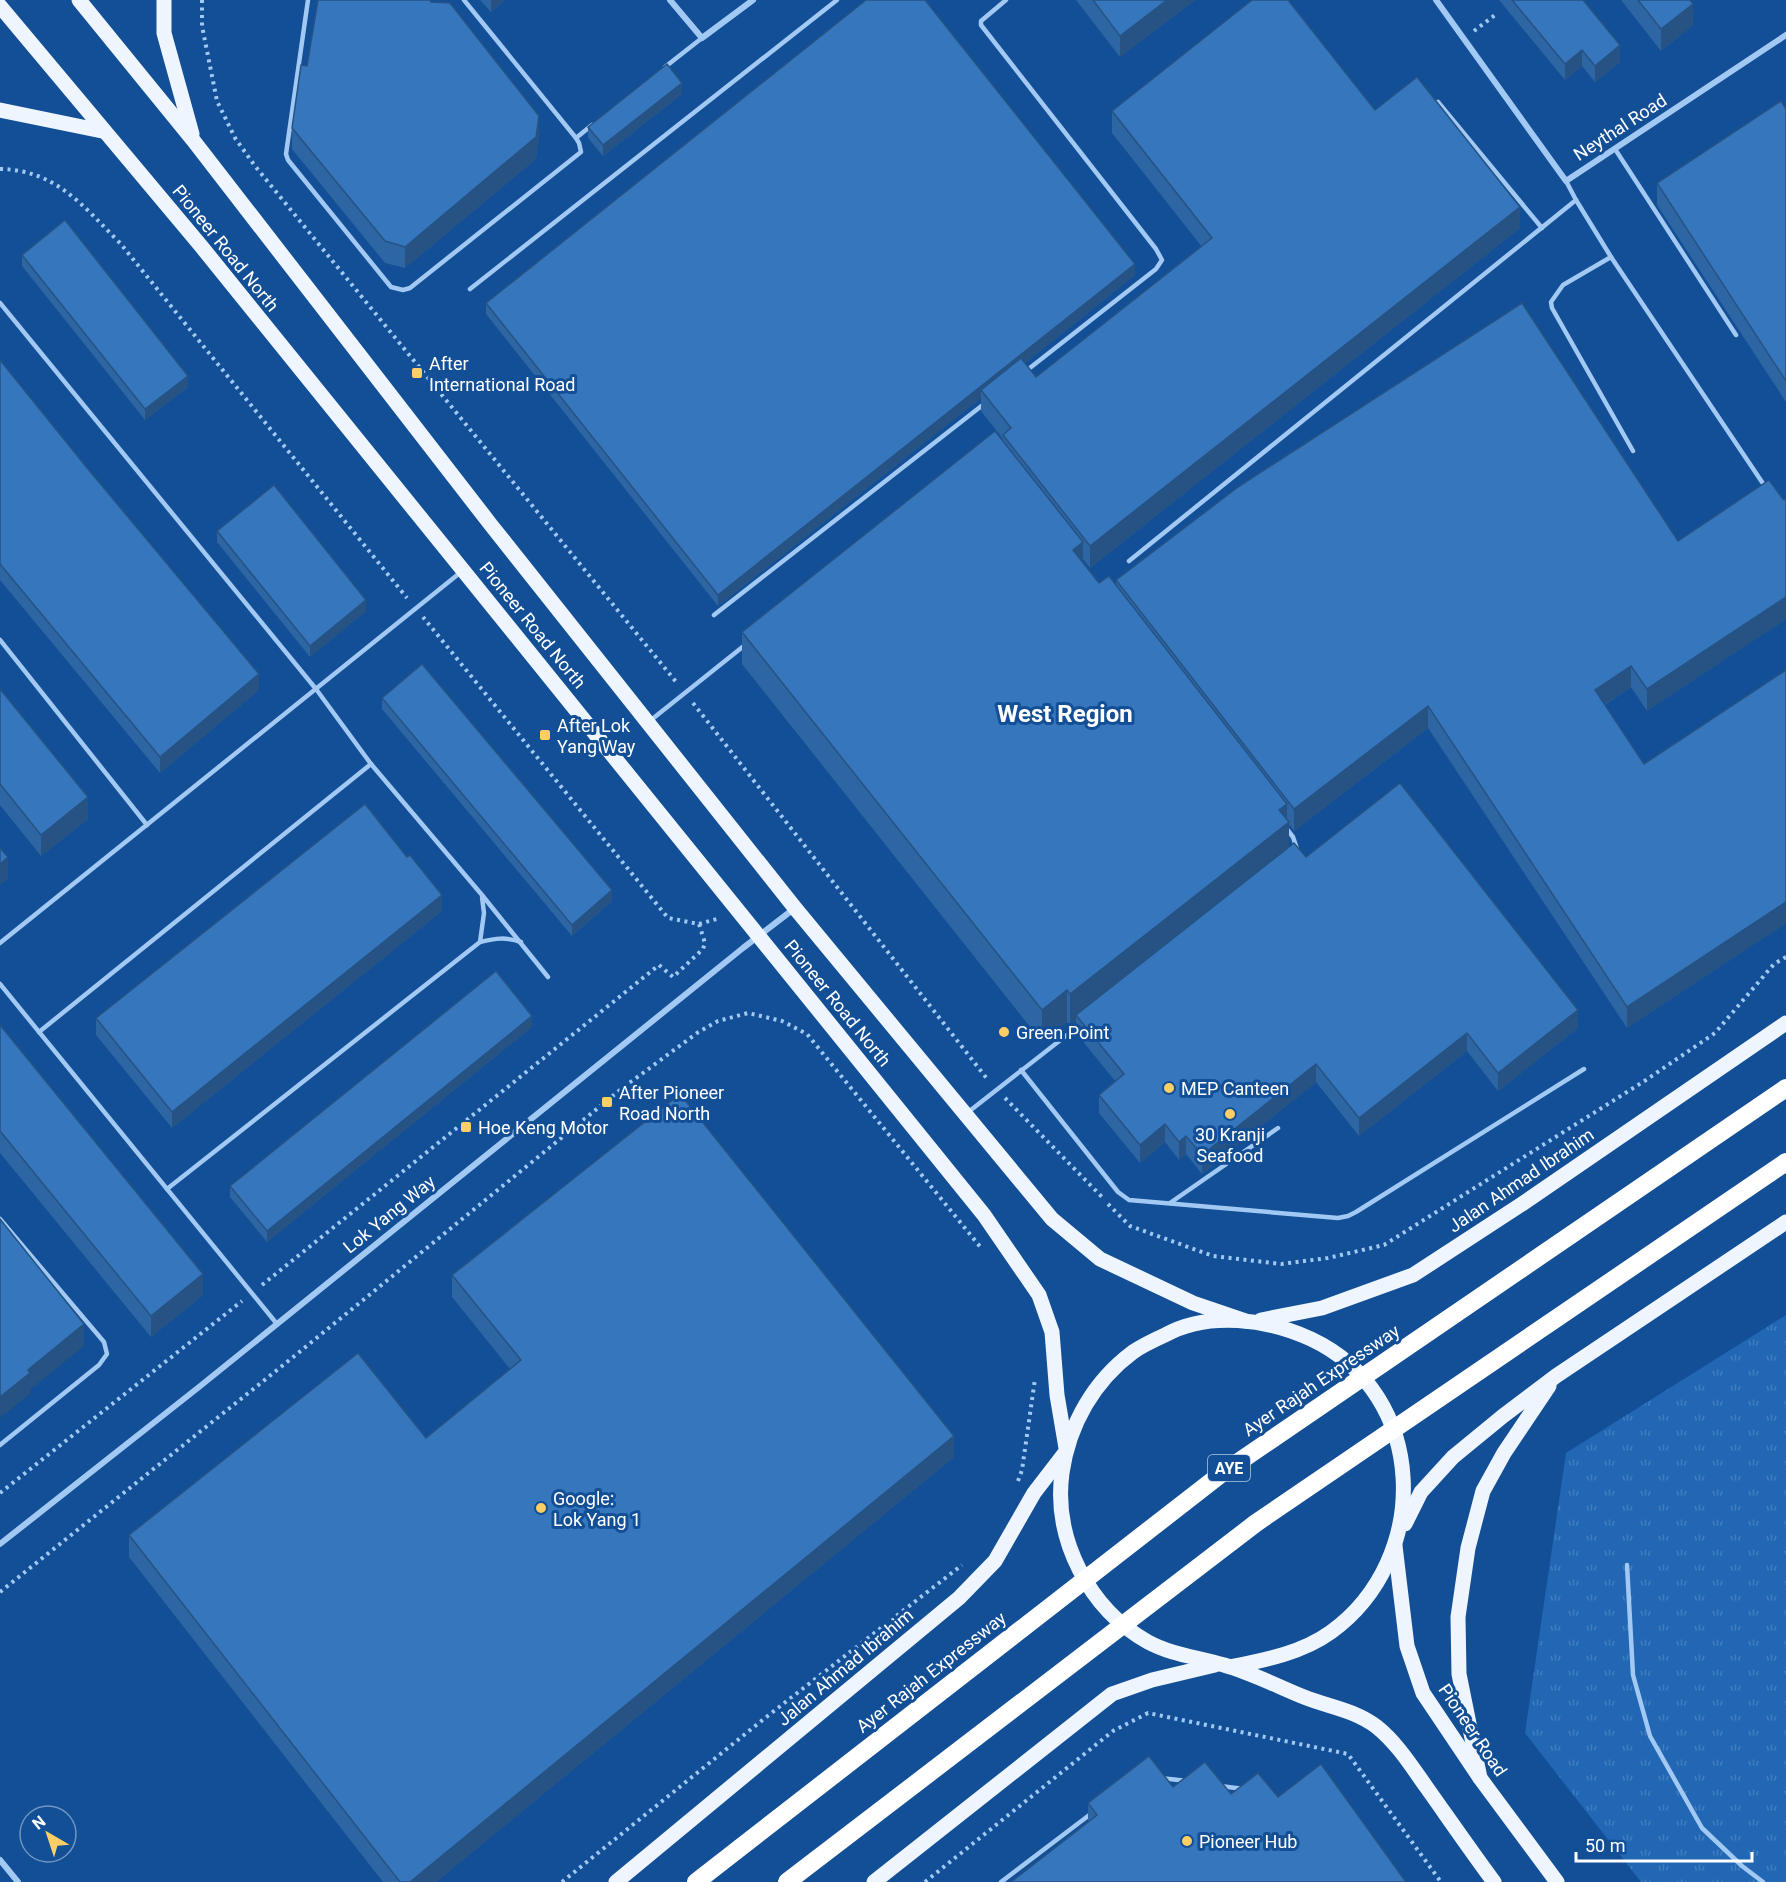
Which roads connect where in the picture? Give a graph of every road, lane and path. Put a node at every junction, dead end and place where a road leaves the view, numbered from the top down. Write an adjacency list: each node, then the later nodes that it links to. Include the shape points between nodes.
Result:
1 (80, 0): 22 (main road, Pioneer Road North)
2 (164, 0): 22 (main road, via 164,33)
3 (202, 0): 43 (path, via 202,26 217,101 235,138)
4 (308, 0): 21 (lane, via 286,154 391,287 410,288 579,154 581,148)
5 (464, 0): 21 (lane)
6 (670, 0): 15 (street)
7 (753, 0): 15 (street)
8 (837, 0): 29 (lane)
9 (1006, 0): 32 (lane, via 981,25 1162,260 1156,270)
10 (1436, 0): 25 (street, Neythal Road)
11 (0, 6): 20 (main road, Pioneer Road North)
12 (1495, 15): 13 (path)
13 (1475, 30)
14 (1786, 36): 23 (street, Neythal Road)
15 (702, 38): 16 (lane)
16 (657, 73)
17 (1438, 102): 27 (lane)
18 (0, 110): 20 (main road)
19 (594, 124): 21 (lane)
20 (102, 131): 37 (main road, Pioneer Road North, via 201,246)
21 (576, 138)
22 (193, 140): 44 (main road, Pioneer Road North)
23 (1615, 148): 25 (street, Neythal Road); 31 (lane)
24 (0, 169): 38 (path, via 20,170 53,182 120,243)
25 (1566, 181): 26 (lane)
26 (1576, 200): 27 (lane); 28 (lane)
27 (1542, 228): 36 (lane)
28 (1611, 257): 34 (lane, via 1563,285 1551,302); 35 (lane)
29 (470, 289)
30 (0, 303): 42 (lane)
31 (1736, 335)
32 (1024, 372)
33 (986, 402): 39 (lane)
34 (1633, 451)
35 (1767, 489)
36 (1129, 561)
37 (464, 570): 38 (lane); 54 (main road, Pioneer Road North)
38 (416, 608): 42 (lane); 53 (path, via 668,918)
39 (714, 615)
40 (0, 640): 47 (lane)
41 (750, 641): 43 (lane)
42 (316, 689): 45 (lane); 47 (lane)
43 (685, 693): 44 (lane); 48 (path)
44 (649, 722): 51 (main road, Pioneer Road North)
45 (371, 764): 50 (lane); 62 (lane)
46 (1278, 818): 49 (lane, via 1297,844)
47 (147, 825): 57 (lane)
48 (807, 849)
49 (1293, 856)
50 (482, 895): 55 (lane); 56 (lane)
51 (795, 908): 54 (street, Lok Yang Way); 66 (main road, Pioneer Road North)
52 (720, 918): 53 (path)
53 (699, 924): 74 (path, via 703,949 673,977 659,965)
54 (759, 938): 76 (street, Lok Yang Way); 80 (main road, Pioneer Road North, via 984,1215 1039,1295 1052,1332)
55 (480, 942): 56 (lane, via 507,938); 69 (lane)
56 (521, 942): 58 (lane)
57 (0, 943)
58 (548, 977)
59 (0, 984): 62 (lane)
60 (1087, 1019): 64 (lane)
61 (1786, 1023): 75 (main road, Jalan Ahmad Ibrahim, via 1413,1275 1322,1308)
62 (39, 1032): 69 (lane)
63 (1584, 1069): 70 (lane, via 1348,1216)
64 (1021, 1070): 66 (lane); 70 (lane, via 1123,1197)
65 (1786, 1088): 99 (highway, Ayer Rajah Expressway / AYE, bridge, via 1221,1474)
66 (966, 1115): 75 (main road, Pioneer Road North, via 1052,1219 1100,1260 1193,1303)
67 (1278, 1128): 70 (lane)
68 (1786, 1162): 100 (highway, bridge, via 1256,1523)
69 (167, 1189): 74 (lane)
70 (1170, 1203)
71 (0, 1220): 79 (lane, via 104,1342 107,1354 99,1365)
72 (1786, 1222): 78 (main road)
73 (985, 1253): 87 (path, via 807,1034 782,1021 748,1013 718,1021 620,1090)
74 (252, 1293): 76 (lane); 82 (path)
75 (1251, 1321): 80 (main road, via 1211,1321 1171,1331 1134,1351 1104,1378 1080,1412); 83 (main road, via 1289,1329 1323,1344 1353,1367 1376,1396 1393,1429 1403,1466 1404,1503)
76 (277, 1324): 84 (street, Lok Yang Way)
77 (1037, 1370): 81 (path, via 1022,1470)
78 (1556, 1376): 83 (main road, via 1453,1457 1421,1492); 90 (main road, via 1483,1491 1468,1548 1458,1617 1459,1674)
79 (0, 1445)
80 (1066, 1450): 88 (main road, via 1060,1488 1064,1525 1075,1561 1093,1593 1118,1621 1149,1642 1183,1656); 98 (main road, Jalan Ahmad Ibrahim, via 1034,1493 995,1561 959,1598)
81 (1015, 1488)
82 (0, 1493)
83 (1396, 1543): 88 (main road, via 1382,1575 1359,1607 1330,1632 1296,1651); 90 (main road, Pioneer Road, via 1407,1646 1423,1693)
84 (0, 1544)
85 (966, 1562): 97 (path)
86 (1627, 1565): 105 (lane, via 1633,1675 1650,1736 1702,1828)
87 (0, 1592)
88 (1225, 1665): 101 (main road, via 1152,1680 1113,1694); 103 (main road, via 1348,1710 1377,1727 1400,1750)
89 (1152, 1777): 91 (lane)
90 (1480, 1778): 104 (main road, Pioneer Road)
91 (1199, 1783)
92 (1211, 1785): 93 (lane)
93 (1246, 1789)
94 (1102, 1806): 102 (lane)
95 (0, 1860): 96 (street)
96 (18, 1882)
97 (562, 1882)
98 (616, 1882)
99 (696, 1882)
100 (787, 1882)
101 (874, 1882)
102 (1001, 1882)
103 (1494, 1882)
104 (1557, 1882)
105 (1763, 1882)

